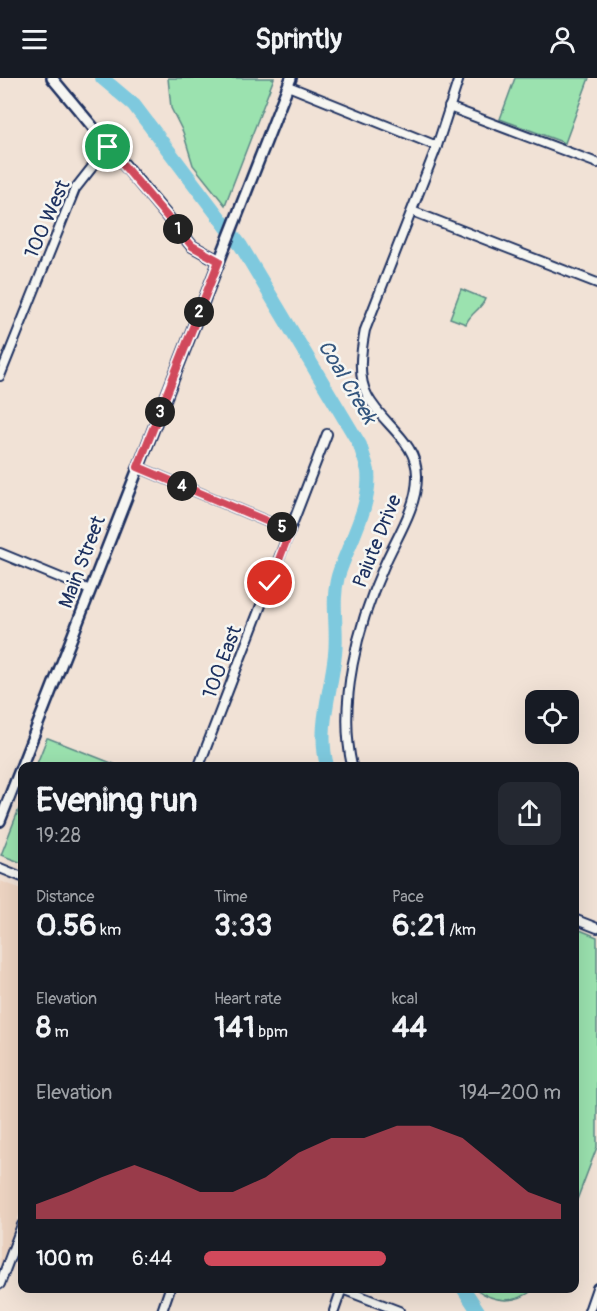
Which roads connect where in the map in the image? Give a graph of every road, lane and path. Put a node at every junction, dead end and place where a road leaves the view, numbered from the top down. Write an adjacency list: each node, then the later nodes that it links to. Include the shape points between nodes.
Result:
1 (52, 78): 6 (main road)
2 (459, 78): 4 (street, Paiute Drive)
3 (289, 82): 5 (street); 9 (main road, Main Street)
4 (449, 107): 5 (street, Paiute Drive); 7 (street)
5 (437, 146): 8 (street, Paiute Drive)
6 (108, 147): 9 (main road, via 192,246); 11 (street, 100 West, via 75,189)
7 (597, 163)
8 (412, 211): 10 (street); 19 (street, Paiute Drive, via 362,345 361,372 367,396 413,452 417,476 412,504 375,588 358,644 346,713)
9 (219, 261): 13 (main road, Main Street)
10 (597, 283)
11 (0, 376)
12 (327, 434): 14 (street, 100 East)
13 (138, 467): 14 (street); 16 (main road, Main Street)
14 (290, 531): 18 (street, 100 East)
15 (0, 553): 16 (street)
16 (90, 590): 17 (main road, Main Street)
17 (23, 762)
18 (201, 762)
19 (352, 762)
20 (18, 775): 21 (main road, Main Street)
21 (0, 821)
22 (0, 868): 23 (street)
23 (18, 875)
24 (579, 921): 25 (street)
25 (597, 928)
26 (18, 1237): 27 (street)
27 (0, 1284)
28 (168, 1293): 32 (street)
29 (341, 1293): 33 (street)
30 (352, 1293): 34 (street)
31 (596, 1293): 35 (street)
32 (162, 1311)
33 (334, 1311)
34 (399, 1311)
35 (589, 1311)

